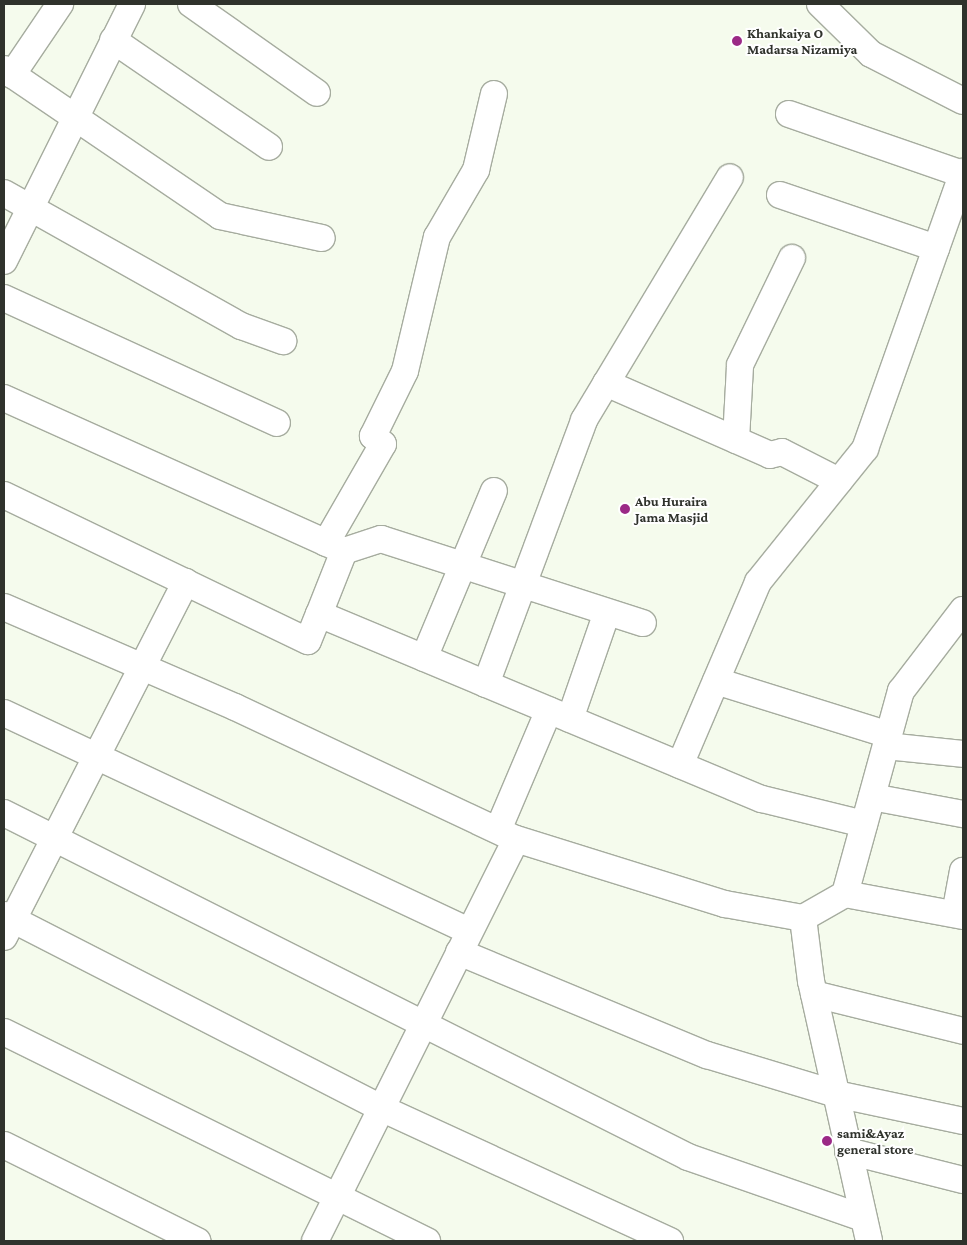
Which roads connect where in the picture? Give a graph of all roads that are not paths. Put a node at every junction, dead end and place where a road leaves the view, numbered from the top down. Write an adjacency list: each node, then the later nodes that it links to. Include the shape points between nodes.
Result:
1 (60, 4): 6 (street)
2 (132, 4): 5 (street)
3 (191, 4): 7 (street)
4 (820, 4): 9 (street, via 872,54)
5 (113, 40): 11 (street); 12 (street)
6 (8, 72): 11 (street)
7 (317, 93)
8 (494, 94): 31 (street, via 476,170 437,237 405,372 373,436 383,444)
9 (963, 101)
10 (789, 114): 13 (street)
11 (74, 120): 17 (street); 18 (street, via 220,216)
12 (268, 147)
13 (963, 173): 19 (street)
14 (730, 177): 24 (street)
15 (4, 193): 17 (street)
16 (780, 194): 19 (street)
17 (29, 210): 21 (street); 23 (street, via 241,326)
18 (322, 238)
19 (936, 248): 28 (street, via 864,449)
20 (792, 258): 27 (street, via 740,364)
21 (4, 260)
22 (4, 298): 26 (street)
23 (283, 341)
24 (606, 383): 27 (street); 34 (street, via 584,420)
25 (4, 398): 31 (street)
26 (277, 423)
27 (736, 440): 28 (street, via 770,455 782,452)
28 (839, 480): 42 (street, via 758,582)
29 (494, 491): 32 (street)
30 (4, 494): 33 (street)
31 (335, 547): 32 (street, via 382,539); 38 (street)
32 (462, 568): 34 (street); 40 (street)
33 (186, 582): 38 (street, via 308,641); 41 (street)
34 (526, 586): 37 (street); 43 (street)
35 (4, 607): 41 (street)
36 (963, 610): 46 (street, via 901,691)
37 (607, 612): 39 (street); 45 (street)
38 (319, 614): 40 (street)
39 (643, 623)
40 (424, 658): 43 (street)
41 (145, 666): 48 (street); 54 (street)
42 (716, 681): 46 (street); 49 (street)
43 (486, 684): 45 (street)
44 (4, 713): 48 (street)
45 (559, 714): 49 (street); 54 (street)
46 (888, 740): 47 (street); 50 (street)
47 (963, 754)
48 (95, 756): 55 (street); 61 (street)
49 (680, 765): 53 (street, via 762,799)
50 (872, 796): 52 (street); 53 (street)
51 (4, 813): 55 (street)
52 (963, 814)
53 (864, 824): 57 (street)
54 (507, 834): 59 (street, via 725,904); 61 (street)
55 (57, 837): 60 (street); 63 (street)
56 (963, 871): 58 (street)
57 (846, 894): 58 (street); 59 (street)
58 (959, 915)
59 (803, 918): 62 (street)
60 (7, 924): 67 (street)
61 (464, 941): 63 (street); 66 (street, via 707,1055)
62 (814, 994): 64 (street); 66 (street)
63 (426, 1024): 67 (street); 73 (street, via 688,1157)
64 (963, 1031)
65 (4, 1032): 72 (street)
66 (836, 1094): 68 (street); 70 (street)
67 (383, 1109): 72 (street); 77 (street)
68 (963, 1121)
69 (4, 1145): 74 (street)
70 (848, 1151): 71 (street); 73 (street)
71 (963, 1180)
72 (337, 1199): 75 (street); 76 (street)
73 (866, 1230)
74 (197, 1241)
75 (315, 1241)
76 (427, 1241)
77 (670, 1241)

